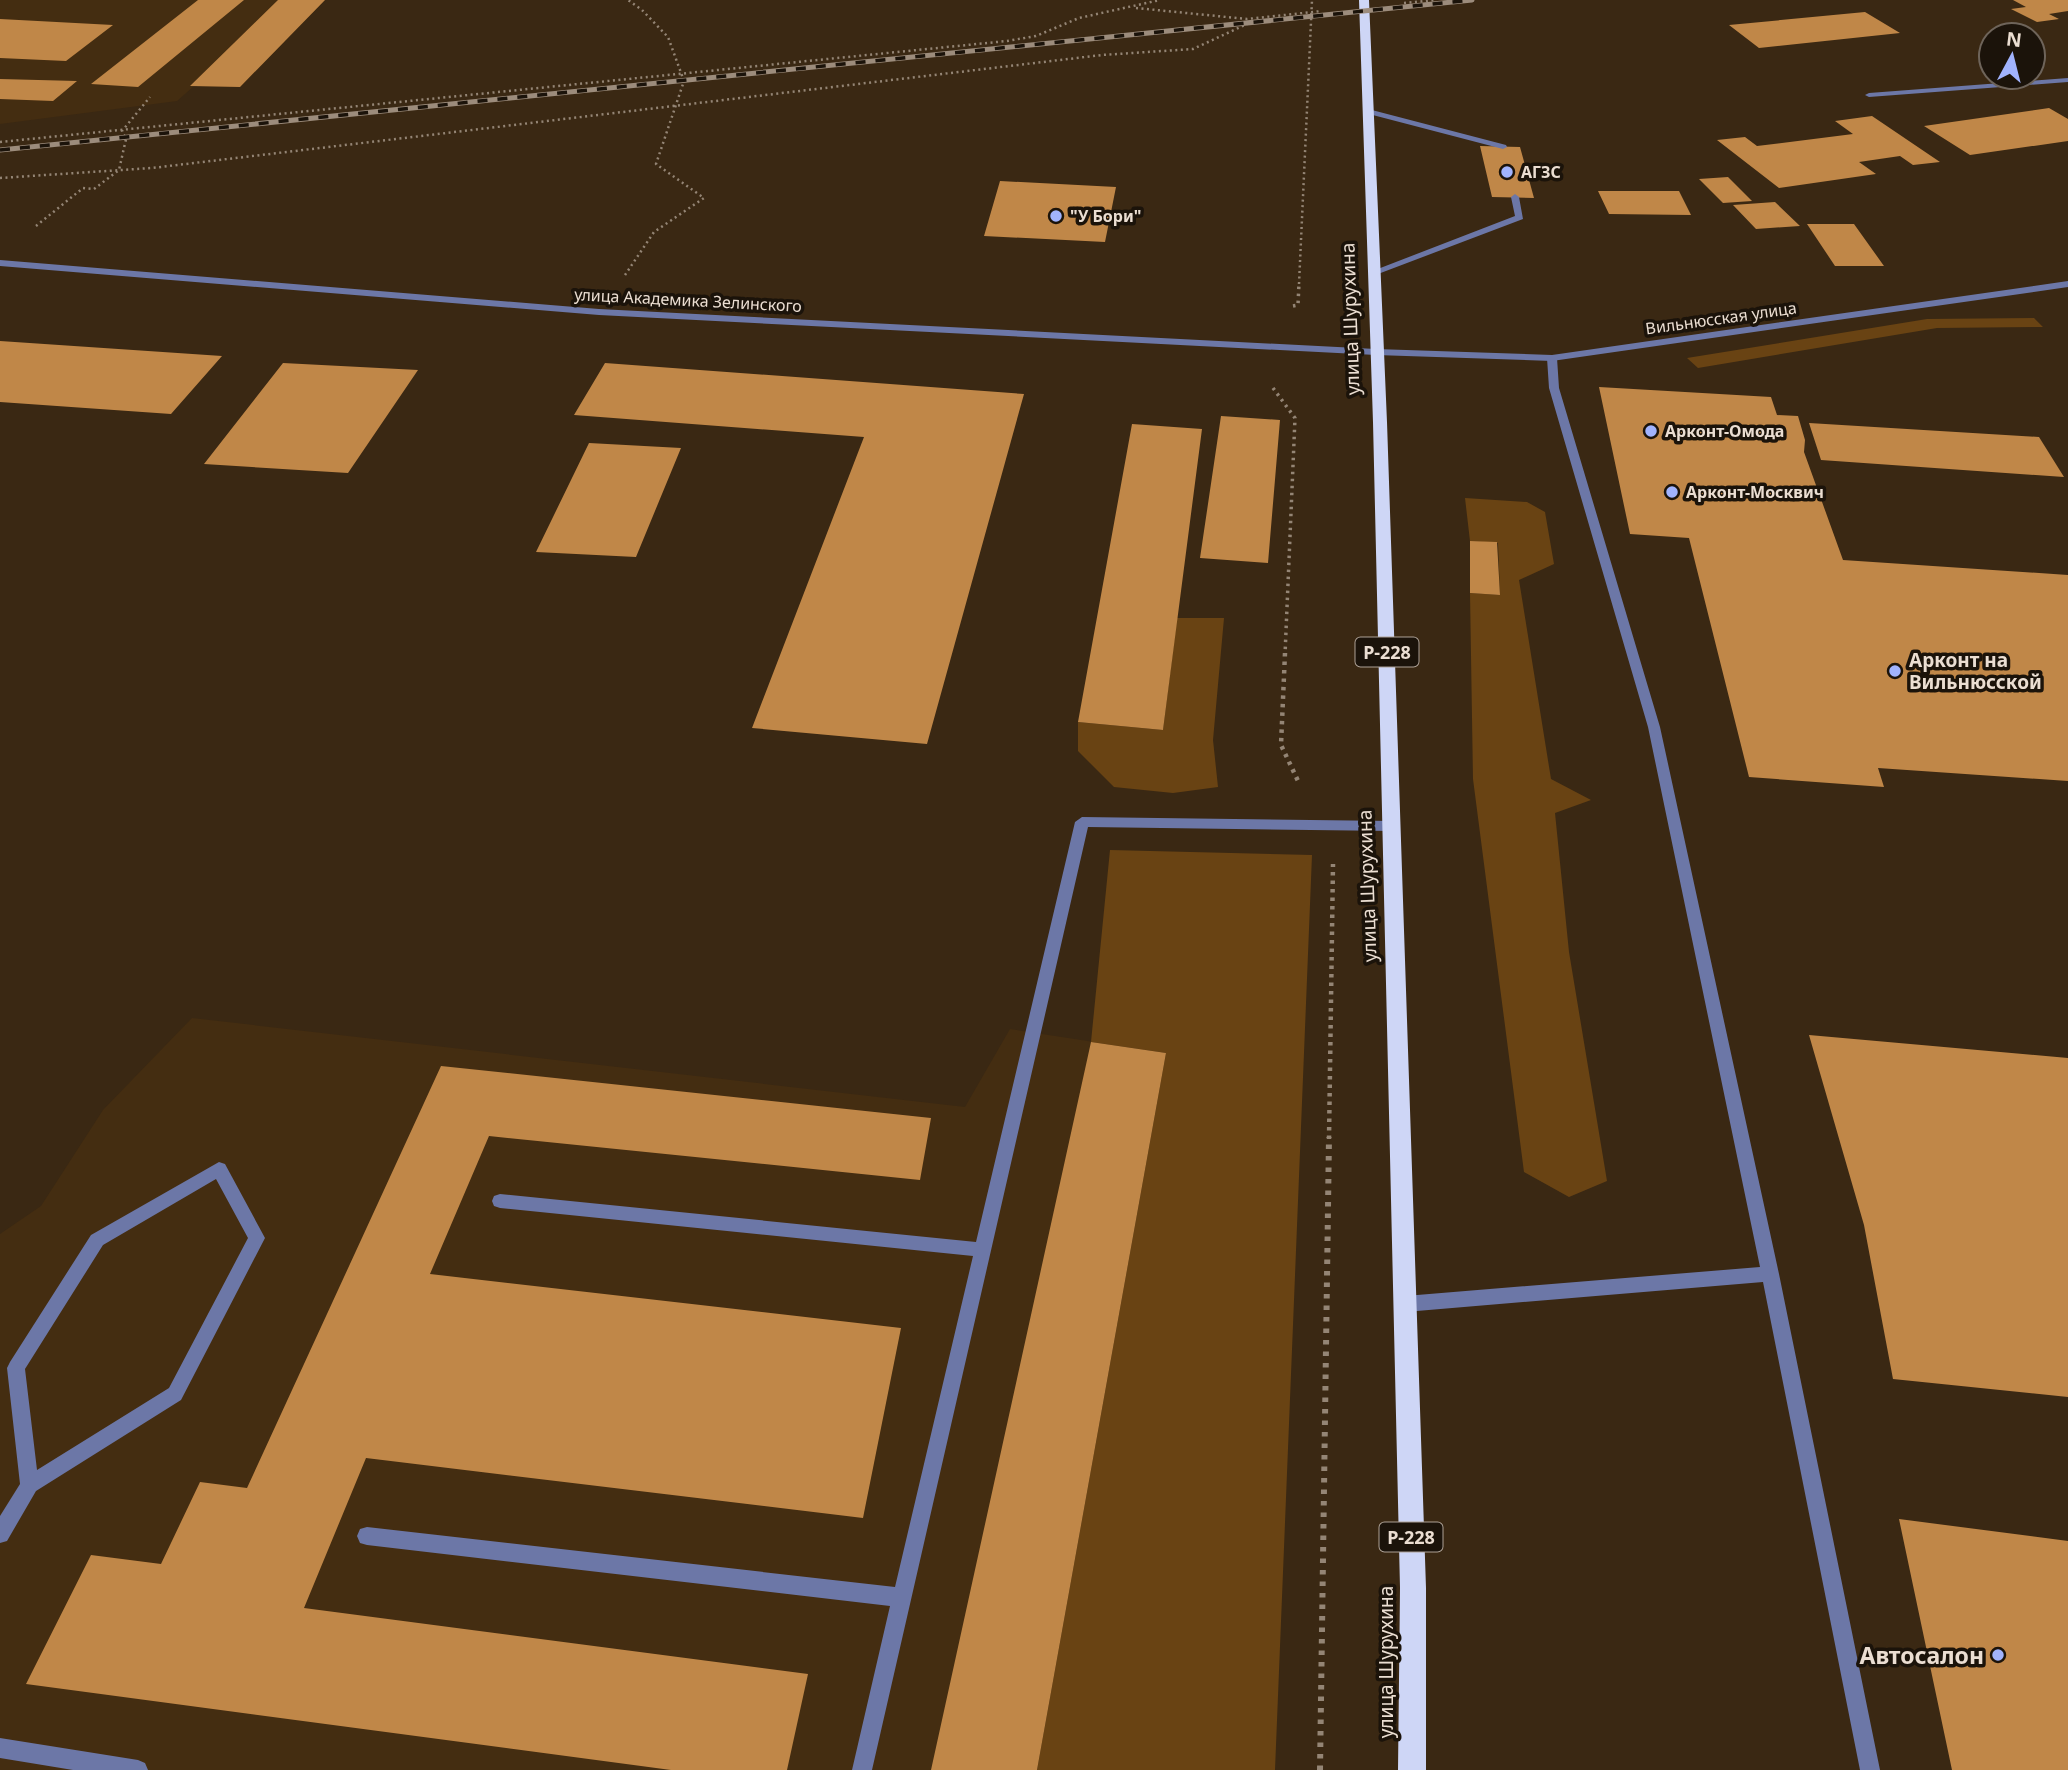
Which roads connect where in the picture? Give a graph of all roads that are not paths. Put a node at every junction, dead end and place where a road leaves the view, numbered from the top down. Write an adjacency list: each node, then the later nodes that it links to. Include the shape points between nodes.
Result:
1 (1364, 0): 4 (highway, улица Шурухина / Р-228)
2 (2068, 80): 3 (street)
3 (1869, 95)
4 (1368, 111): 5 (street); 8 (highway, улица Шурухина / Р-228)
5 (1503, 147)
6 (1515, 197): 8 (street, via 1520,217)
7 (0, 263): 10 (street, улица Академика Зелинского, via 599,312)
8 (1375, 272): 10 (highway, улица Шурухина / Р-228)
9 (2068, 284): 11 (street, Вильнюсская улица)
10 (1376, 352): 11 (street, Вильнюсская улица); 12 (highway, улица Шурухина / Р-228)
11 (1552, 358): 15 (street, via 1553,388 1654,727)
12 (1392, 826): 14 (street, via 1082,822); 16 (highway, улица Шурухина / Р-228)
13 (500, 1201): 14 (street)
14 (981, 1250): 20 (street)
15 (1770, 1274): 16 (street); 25 (street)
16 (1405, 1304): 24 (highway, улица Шурухина / Р-228, via 1413,1588)
17 (29, 1485): 17 (street, via 175,1394 257,1238 219,1169 97,1240 16,1368); 18 (street)
18 (0, 1534)
19 (367, 1536): 20 (street)
20 (901, 1598): 23 (street)
21 (0, 1748): 22 (street)
22 (138, 1770)
23 (862, 1770)
24 (1412, 1770)
25 (1870, 1770)

